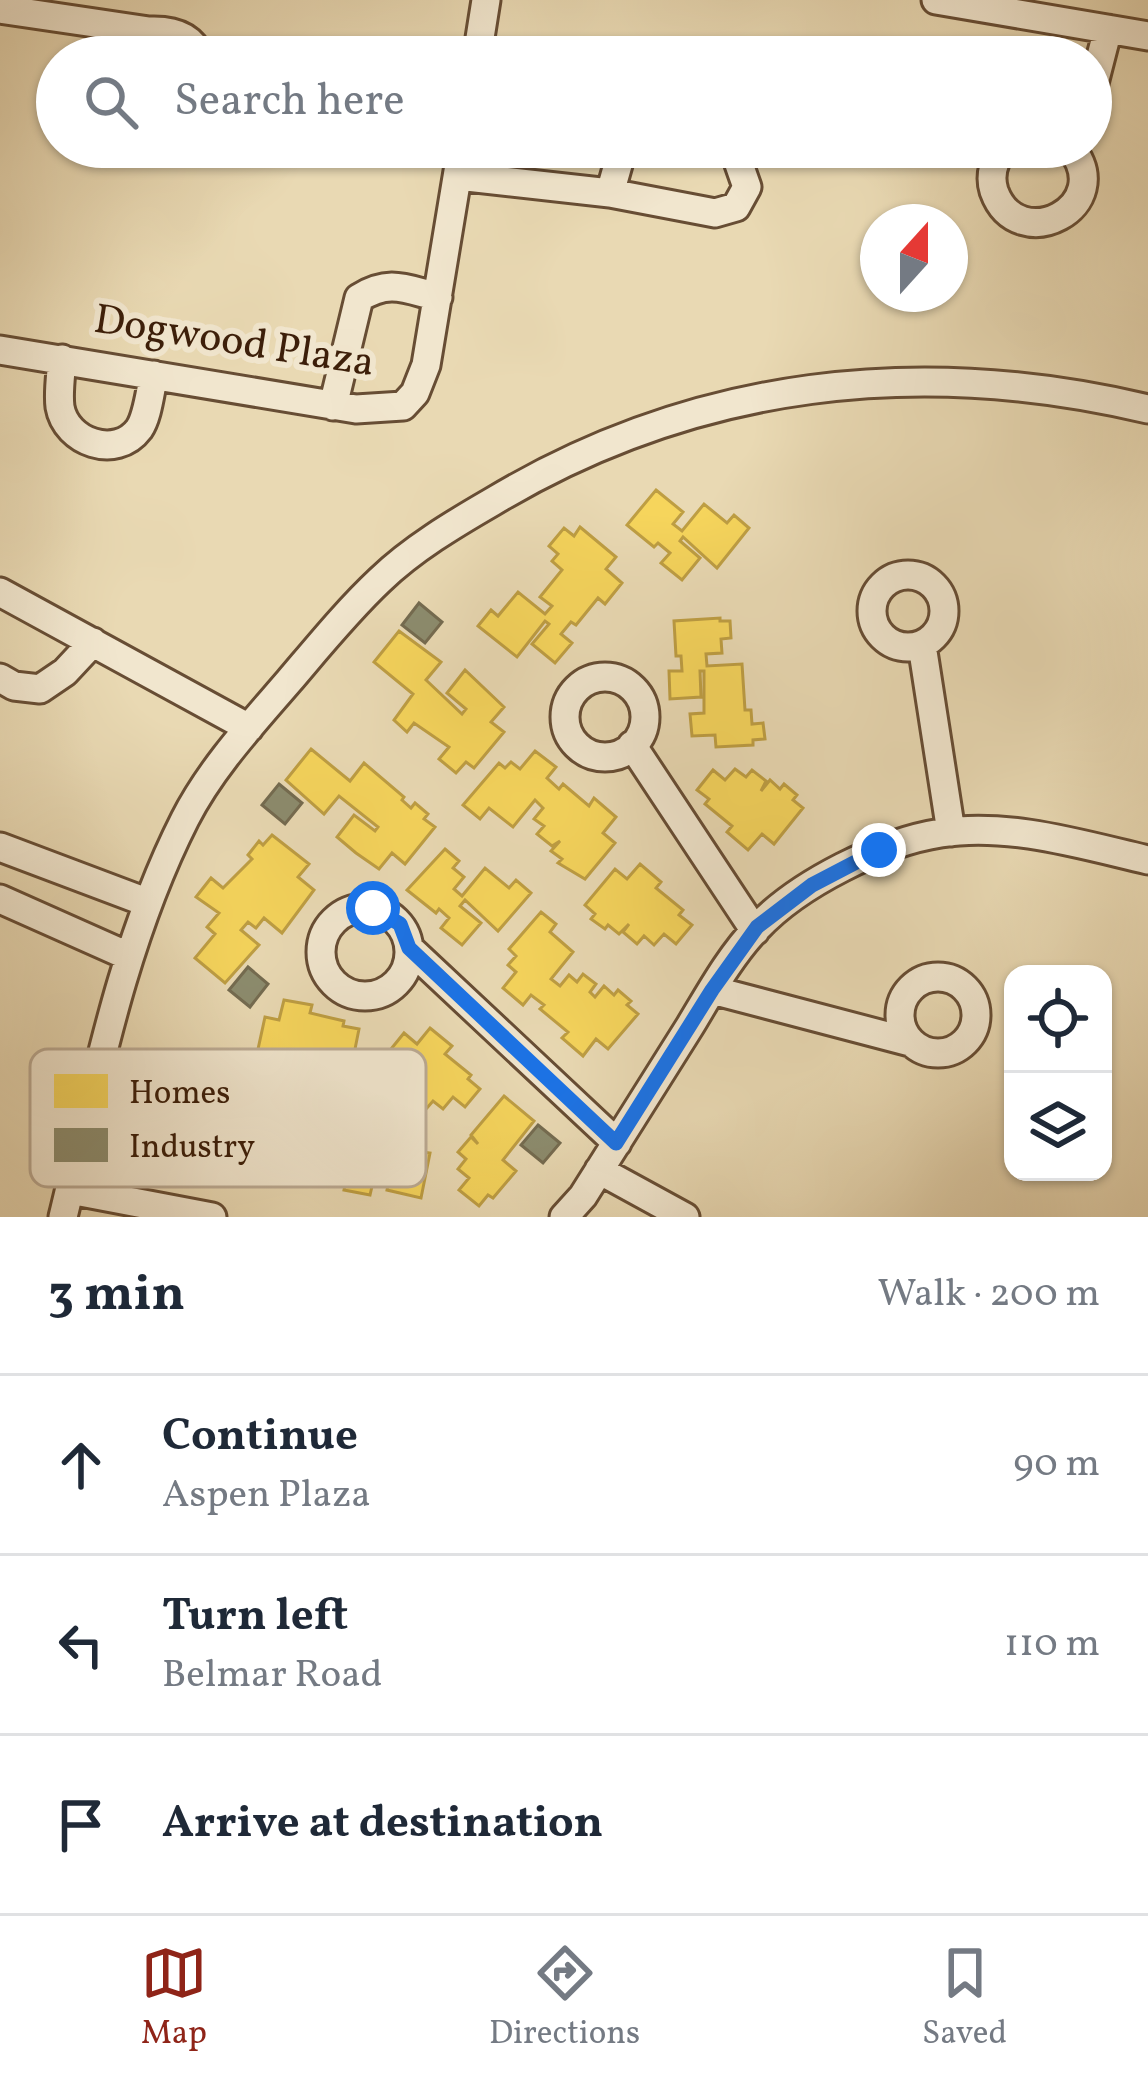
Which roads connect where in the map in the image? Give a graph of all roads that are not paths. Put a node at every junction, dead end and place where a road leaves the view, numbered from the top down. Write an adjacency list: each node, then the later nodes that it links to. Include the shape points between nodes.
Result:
1 (485, 0): 9 (street)
2 (936, 0): 3 (street)
3 (1018, 7): 5 (street)
4 (0, 9): 6 (street)
5 (1108, 29): 10 (street); 11 (street)
6 (149, 32): 7 (street); 8 (street)
7 (142, 36)
8 (184, 36)
9 (479, 36)
10 (1106, 36)
11 (1148, 36)
12 (459, 168): 17 (street, Dogwood Plaza)
13 (617, 168): 18 (street)
14 (740, 168): 18 (street, via 747,187 736,207 716,213)
15 (995, 168): 16 (street, via 994,193 1006,211 1040,223 1073,207)
16 (1082, 168)
17 (458, 176): 18 (street); 19 (street, Dogwood Plaza)
18 (610, 193)
19 (437, 297): 23 (street, Dogwood Plaza, via 416,393 384,410); 23 (street, via 393,286 359,298)
20 (0, 350): 21 (street, Dogwood Plaza)
21 (62, 359): 22 (street, Dogwood Plaza); 22 (street, via 60,409 73,433 99,446 123,442 141,427)
22 (154, 375): 23 (street, Dogwood Plaza)
23 (333, 406)
24 (1148, 410): 29 (street, via 993,382 906,380 805,388 689,412 546,469 457,523 382,578)
25 (0, 592): 26 (street)
26 (93, 642): 28 (street, via 40,689); 29 (street)
27 (922, 645): 31 (street)
28 (0, 678)
29 (249, 728): 35 (street, via 188,814)
30 (632, 745): 36 (street)
31 (951, 832): 33 (street, via 1066,841); 36 (street, via 879,850 812,885)
32 (0, 847): 35 (street)
33 (1148, 860)
34 (0, 898): 38 (street)
35 (146, 902): 38 (street)
36 (754, 931): 39 (street)
37 (409, 948): 42 (street)
38 (128, 956): 41 (street)
39 (712, 990): 40 (street); 42 (street)
40 (910, 1042)
41 (105, 1049)
42 (616, 1143): 43 (street)
43 (599, 1170): 46 (street); 47 (street)
44 (67, 1204): 45 (street)
45 (212, 1217)
46 (564, 1217)
47 (685, 1217)

